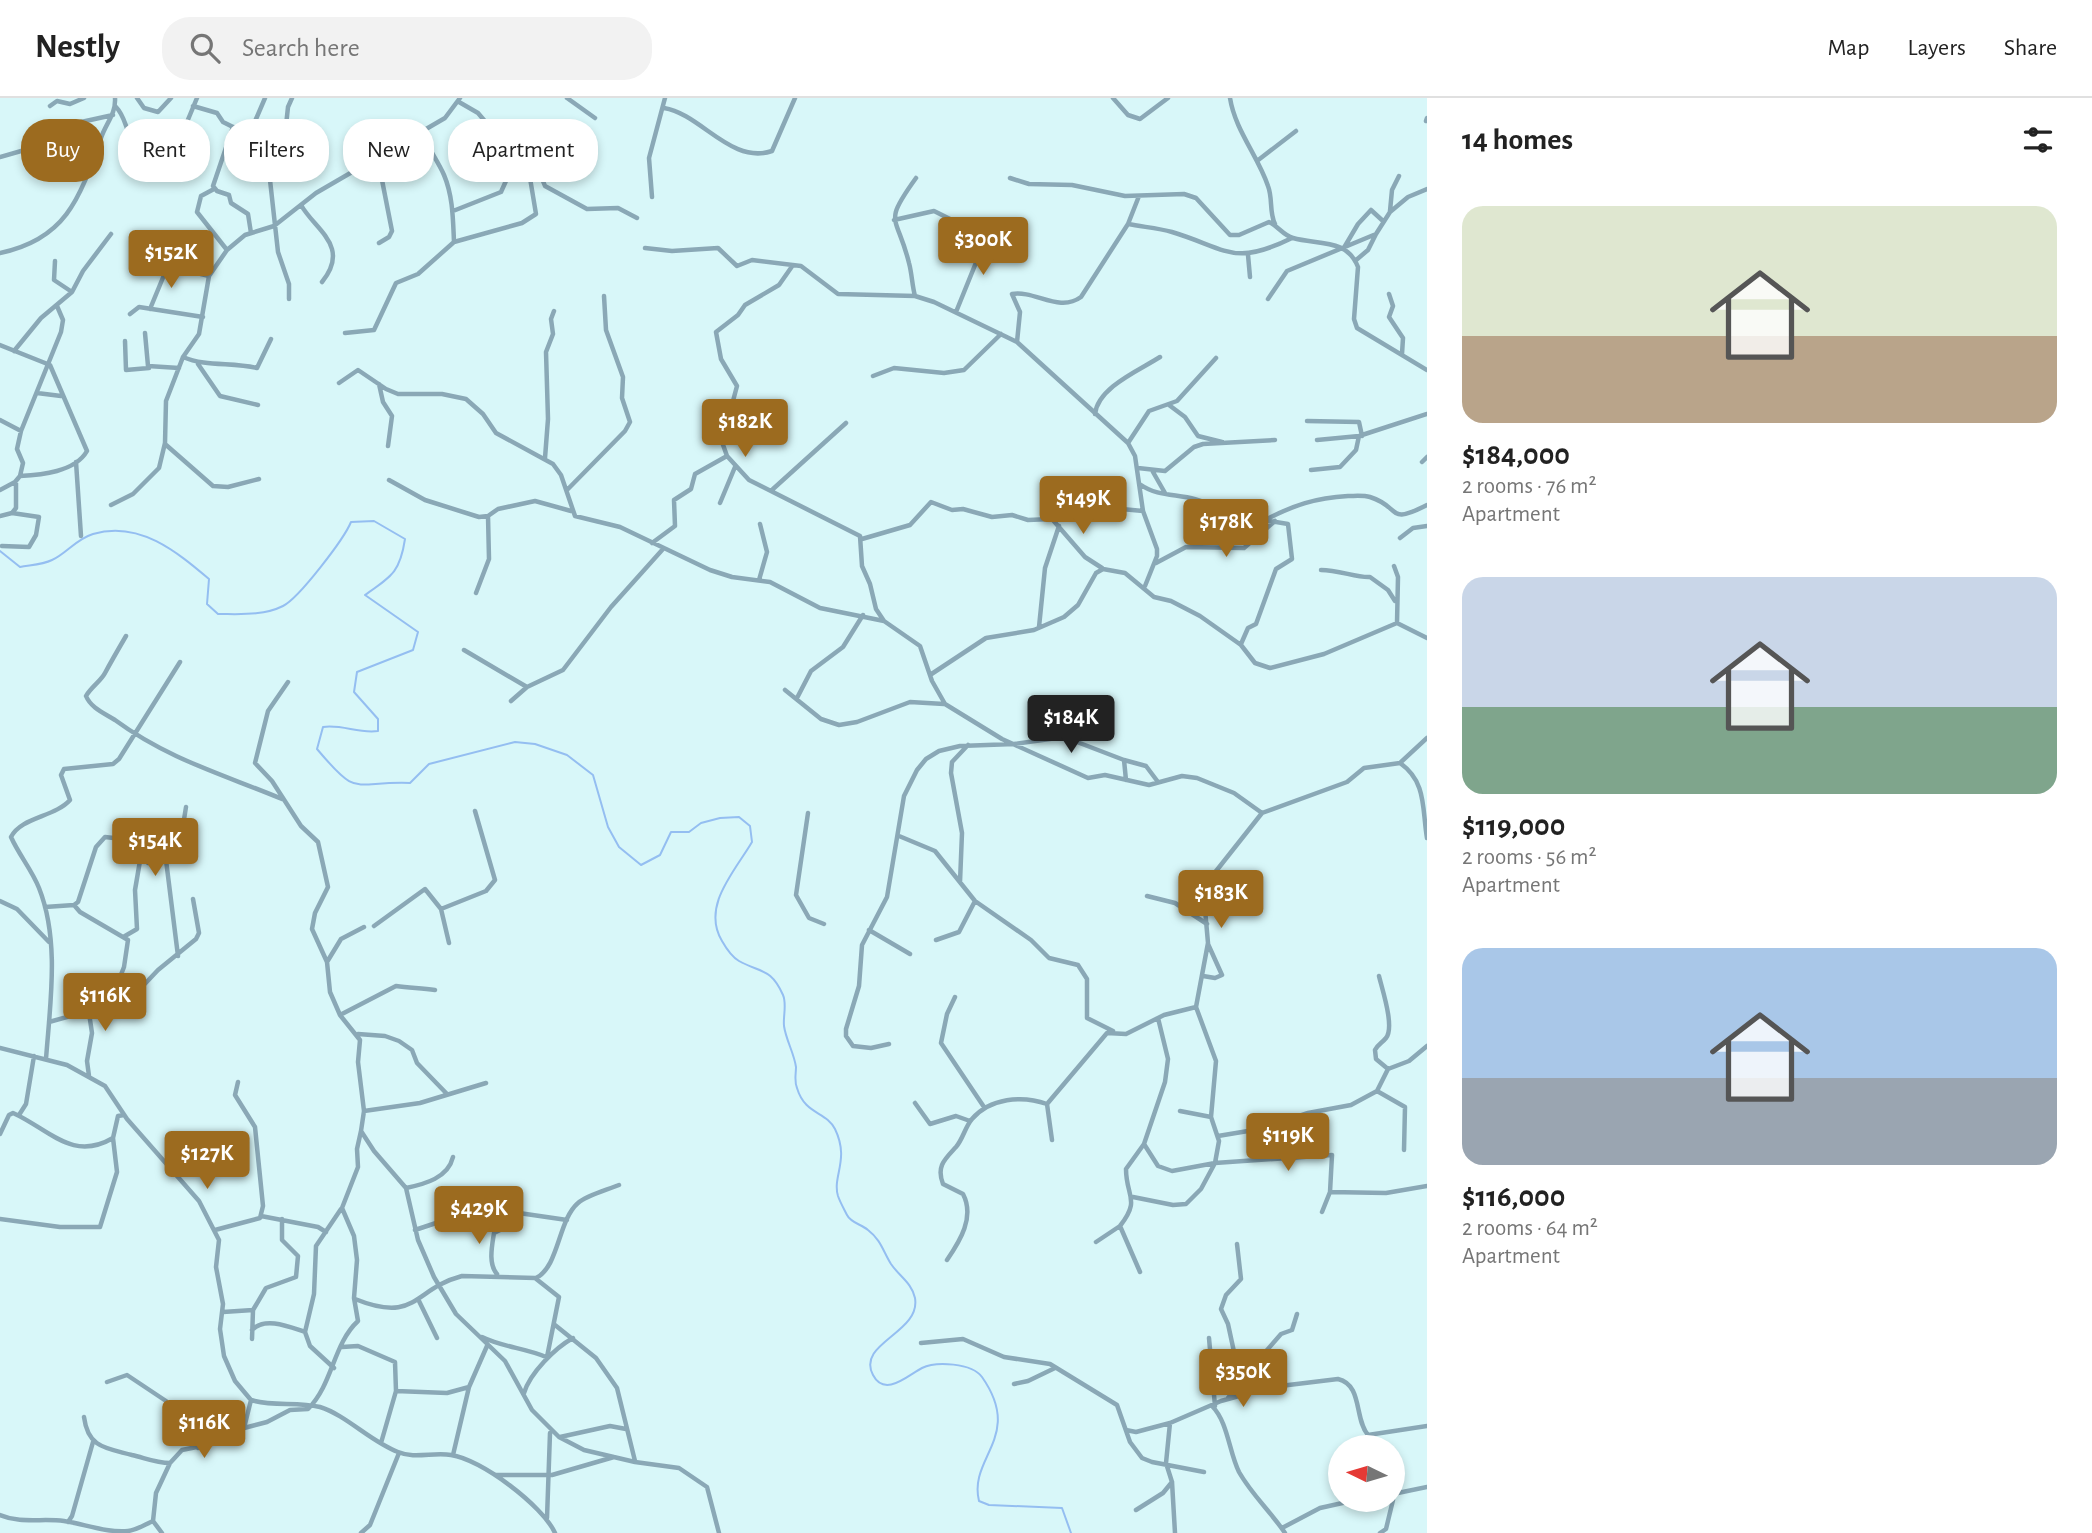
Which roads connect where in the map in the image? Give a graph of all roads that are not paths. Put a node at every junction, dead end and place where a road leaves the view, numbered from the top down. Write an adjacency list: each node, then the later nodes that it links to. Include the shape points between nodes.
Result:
1 (84, 98): 15 (street)
2 (115, 98): 17 (street)
3 (137, 98): 4 (street, via 144,108 158,112)
4 (171, 98)
5 (197, 98): 16 (street)
6 (265, 98): 23 (street)
7 (292, 98): 24 (street)
8 (568, 98): 20 (street)
9 (665, 98): 18 (street)
10 (795, 98): 18 (street, via 772,151 763,154 748,153 680,111)
11 (1113, 98): 12 (street, via 1128,115 1140,119)
12 (1168, 98)
13 (1230, 98): 32 (street)
14 (459, 100): 25 (street); 27 (street)
15 (50, 106)
16 (193, 106): 22 (street); 26 (street, via 217,113)
17 (116, 107): 19 (street); 21 (street)
18 (664, 108): 45 (street, via 649,158)
19 (113, 115): 30 (street, via 63,125 35,147); 67 (street, via 81,190 52,231 34,244)
20 (595, 118)
21 (126, 119)
22 (188, 119)
23 (256, 119)
24 (287, 119)
25 (485, 119)
26 (224, 122)
27 (434, 124)
28 (1296, 131): 32 (street)
29 (224, 150): 42 (street)
30 (0, 157)
31 (434, 161): 47 (street, via 446,179)
32 (1257, 161): 54 (street, via 1269,189 1270,215)
33 (1399, 176): 48 (street)
34 (343, 178): 46 (street)
35 (916, 178): 50 (street, via 899,199)
36 (1010, 178): 44 (street)
37 (270, 182): 55 (street)
38 (382, 182): 62 (street, via 392,231)
39 (505, 182): 47 (street, via 501,192)
40 (531, 182): 61 (street, via 536,214 522,223)
41 (543, 182): 49 (street, via 592,211 618,208)
42 (214, 189): 56 (street, via 229,195 231,203 248,214); 65 (street, via 201,196 197,212)
43 (1427, 189): 48 (street, via 1415,192)
44 (1139, 196): 53 (street); 54 (street, via 1184,194 1196,198 1230,235 1269,222)
45 (652, 197)
46 (301, 205): 55 (street); 75 (street, via 330,243 330,268)
47 (453, 211): 61 (street)
48 (1390, 212): 51 (street)
49 (637, 218)
50 (894, 220): 52 (street, via 934,211); 79 (street, via 910,264)
51 (1383, 221): 59 (street); 64 (street, via 1371,210)
52 (960, 224)
53 (1128, 224): 68 (street, via 1169,231 1229,254); 93 (street, via 1073,303 1012,294 1020,312)
54 (1276, 225): 60 (street)
55 (274, 226): 56 (street); 80 (street)
56 (251, 233): 65 (street)
57 (988, 233): 85 (street)
58 (111, 234): 76 (street)
59 (1376, 234): 64 (street); 70 (street, via 1368,250)
60 (1293, 238): 64 (street); 68 (street)
61 (454, 242): 89 (street, via 418,274 396,283 374,330)
62 (379, 243)
63 (645, 248): 72 (street, via 718,248 737,266 752,260)
64 (1344, 248): 70 (street); 81 (street, via 1287,271)
65 (227, 250): 73 (street)
66 (146, 252): 71 (street)
67 (0, 253)
68 (1248, 254): 74 (street)
69 (55, 261): 76 (street, via 54,280)
70 (1355, 261): 96 (street, via 1355,324)
71 (169, 263): 73 (street); 83 (street)
72 (793, 265): 79 (street, via 807,269 838,294); 125 (street, via 779,285 716,332 721,359 737,386 722,442)
73 (209, 276): 87 (street)
74 (1250, 277)
75 (322, 282)
76 (72, 292): 82 (street)
77 (1389, 294): 96 (street, via 1390,317 1403,338)
78 (604, 296): 141 (street, via 606,330 623,377 622,398 631,422)
79 (915, 296): 85 (street)
80 (289, 299)
81 (1268, 299)
82 (57, 306): 95 (street, via 30,328); 101 (street, via 63,320)
83 (150, 309): 86 (street, via 139,307); 87 (street)
84 (554, 311): 127 (street, via 546,352)
85 (956, 312): 90 (street)
86 (130, 314)
87 (203, 317): 97 (street, via 197,338)
88 (145, 333): 102 (street)
89 (345, 333)
90 (1002, 334): 93 (street); 105 (street, via 964,370 944,373 894,368)
91 (271, 339): 100 (street, via 257,368 232,362)
92 (125, 341): 102 (street, via 126,370)
93 (1017, 342): 113 (street)
94 (0, 345): 95 (street)
95 (14, 351): 101 (street)
96 (1402, 354): 104 (street)
97 (183, 357): 100 (street); 103 (street)
98 (1160, 357): 113 (street, via 1111,389)
99 (1216, 358): 110 (street, via 1177,401)
100 (197, 364): 111 (street, via 220,396)
101 (50, 365): 108 (street); 109 (street)
102 (150, 368): 103 (street)
103 (179, 368): 121 (street, via 166,401)
104 (1427, 370)
105 (873, 376)
106 (339, 383): 107 (street, via 358,370)
107 (379, 384): 124 (street, via 392,416); 127 (street, via 398,394 463,397 483,414 495,433)
108 (37, 393): 109 (street); 117 (street)
109 (61, 396): 128 (street, via 87,446)
110 (1168, 404): 122 (street, via 1149,411); 123 (street, via 1185,417 1198,436)
111 (258, 405)
112 (1427, 414): 118 (street)
113 (1095, 415): 122 (street)
114 (0, 420): 117 (street)
115 (1307, 421): 118 (street, via 1359,422)
116 (846, 423): 139 (street)
117 (21, 431): 134 (street, via 17,449 23,463)
118 (1360, 436): 120 (street); 132 (street, via 1356,450 1340,467)
119 (1275, 440): 123 (street)
120 (1317, 440)
121 (165, 443): 135 (street, via 213,486); 144 (street, via 159,468 133,494)
122 (1128, 443): 131 (street)
123 (1233, 444): 133 (street, via 1194,447 1165,471)
124 (388, 446)
125 (727, 456): 130 (street); 160 (street, via 695,474 691,489 674,500 675,526)
126 (1427, 457): 129 (street)
127 (545, 458): 141 (street, via 558,469)
128 (76, 462): 134 (street); 157 (street)
129 (1422, 462)
130 (735, 467): 139 (street, via 749,480); 143 (street)
131 (1137, 467): 133 (street); 138 (street)
132 (1311, 470)
133 (1153, 472): 142 (street)
134 (20, 477): 137 (street)
135 (259, 479)
136 (389, 480): 150 (street, via 425,500 464,514)
137 (15, 482): 140 (street); 148 (street, via 18,503)
138 (1141, 485): 142 (street, via 1152,493); 147 (street)
139 (773, 489): 159 (street)
140 (0, 490)
141 (567, 490): 146 (street)
142 (1165, 493): 152 (street, via 1185,495 1213,507 1226,526)
143 (720, 503)
144 (111, 505)
145 (1427, 505): 152 (street, via 1398,516 1371,497 1317,498)
146 (571, 511): 150 (street, via 534,501 498,509); 160 (street)
147 (1143, 511): 151 (street, via 1100,507); 163 (street, via 1157,549)
148 (12, 513): 149 (street); 161 (street, via 39,517 36,535 29,547)
149 (0, 516)
150 (488, 516): 169 (street, via 489,559)
151 (1052, 519): 155 (street); 159 (street, via 988,516 948,510 931,502 910,524)
152 (1264, 520): 153 (street)
153 (1275, 521): 163 (street, via 1244,548 1186,547); 177 (street, via 1288,524 1292,559 1276,569 1256,624 1248,628)
154 (760, 524): 167 (street, via 767,552)
155 (1059, 526): 165 (street, via 1085,557); 174 (street, via 1045,568)
156 (1427, 526): 158 (street, via 1413,528)
157 (81, 536)
158 (1400, 538)
159 (862, 539): 172 (street, via 862,566)
160 (652, 542): 162 (street)
161 (2, 547)
162 (663, 549): 167 (street, via 732,578); 182 (street, via 563,670)
163 (1155, 563): 168 (street)
164 (1394, 566): 170 (street, via 1398,577)
165 (1103, 569): 168 (street, via 1125,573); 174 (street, via 1071,612)
166 (1321, 570): 170 (street, via 1370,578)
167 (759, 580): 171 (street, via 820,608)
168 (1145, 586): 177 (street, via 1154,597 1182,605)
169 (476, 593)
170 (1395, 601): 173 (street)
171 (863, 615): 172 (street); 184 (street, via 843,647 811,671)
172 (884, 621): 180 (street, via 917,642)
173 (1397, 623): 176 (street); 177 (street, via 1287,666 1270,668 1255,663)
174 (1039, 628): 180 (street, via 986,638)
175 (126, 636): 187 (street, via 105,674 86,696 92,706)
176 (1427, 638)
177 (1241, 645)
178 (464, 650): 182 (street)
179 (180, 662): 187 (street)
180 (930, 675): 186 (street)
181 (288, 682): 195 (street, via 268,711 255,763)
182 (527, 687): 185 (street)
183 (785, 690): 184 (street)
184 (797, 698): 186 (street, via 821,719 839,725 910,702)
185 (510, 701)
186 (945, 704): 189 (street)
187 (135, 737): 195 (street, via 220,777); 210 (street, via 113,764 64,769 61,775 70,800 13,832 13,841 33,874)
188 (1427, 738): 192 (street)
189 (1014, 744): 190 (street); 191 (street, via 1064,737); 193 (street, via 1088,778 1105,775)
190 (968, 745): 200 (street, via 939,751 917,770 904,796); 204 (street, via 952,762 951,773 962,833)
191 (1124, 760): 193 (street); 194 (street, via 1146,766)
192 (1400, 763): 199 (street, via 1364,768 1347,782); 201 (street, via 1427,798)
193 (1126, 781): 194 (street)
194 (1158, 782): 199 (street, via 1182,776 1198,778 1234,793)
195 (283, 800): 224 (street, via 318,842 324,862 327,894 315,913 312,929)
196 (186, 807): 203 (street, via 178,851)
197 (475, 810): 211 (street, via 495,880 486,891)
198 (808, 813): 212 (street, via 796,895 810,918)
199 (1262, 813): 213 (street, via 1209,880 1204,898)
200 (899, 836): 204 (street, via 935,851); 216 (street, via 887,897)
201 (1427, 838)
202 (142, 851): 203 (street, via 148,863); 209 (street, via 124,837 100,841); 217 (street, via 135,890 136,929)
203 (166, 860): 223 (street)
204 (960, 883): 208 (street)
205 (1147, 896): 213 (street, via 1175,903)
206 (193, 899): 223 (street, via 199,933)
207 (0, 901): 219 (street, via 17,909)
208 (975, 901): 218 (street, via 959,932); 236 (street, via 1049,958 1078,965 1087,979 1087,1018)
209 (74, 905): 210 (street); 217 (street)
210 (45, 907): 219 (street)
211 (441, 909): 214 (street, via 430,892 422,890); 220 (street)
212 (824, 924)
213 (1208, 924): 221 (street)
214 (374, 926)
215 (364, 927): 224 (street, via 341,939)
216 (869, 930): 222 (street); 238 (street, via 846,1036 858,1048)
217 (125, 936): 229 (street, via 129,945)
218 (936, 940)
219 (49, 942): 235 (street)
220 (449, 943)
221 (1208, 943): 225 (street); 225 (street, via 1222,975)
222 (910, 954)
223 (177, 956): 229 (street, via 140,989)
224 (327, 962): 233 (street, via 330,992)
225 (1203, 975): 231 (street)
226 (1379, 976): 243 (street, via 1389,1023 1387,1037 1374,1054)
227 (435, 990): 233 (street, via 396,986)
228 (86, 993): 232 (street)
229 (112, 995): 232 (street)
230 (955, 997): 252 (street, via 941,1044)
231 (1196, 1007): 234 (street); 258 (street, via 1216,1061)
232 (88, 1011): 235 (street); 244 (street)
233 (340, 1015): 237 (street)
234 (1158, 1018): 236 (street, via 1126,1034); 265 (street, via 1168,1059)
235 (49, 1022): 242 (street)
236 (1115, 1032): 251 (street, via 1107,1033)
237 (358, 1034): 248 (street, via 399,1041 412,1050 416,1063); 253 (street)
238 (889, 1044)
239 (1427, 1046): 243 (street, via 1409,1061)
240 (0, 1048): 241 (street)
241 (34, 1056): 242 (street); 255 (street, via 26,1104)
242 (46, 1059): 244 (street)
243 (1388, 1069): 247 (street)
244 (90, 1076): 249 (street)
245 (238, 1082): 278 (street, via 235,1095 255,1127)
246 (486, 1083): 248 (street)
247 (1377, 1091): 262 (street, via 1351,1105); 266 (street, via 1405,1108)
248 (447, 1094): 253 (street)
249 (115, 1098): 256 (street); 257 (street)
250 (915, 1103): 259 (street, via 930,1124 956,1116)
251 (1047, 1104): 252 (street, via 1023,1098); 264 (street)
252 (984, 1107): 259 (street)
253 (363, 1111): 260 (street)
254 (1180, 1111): 258 (street)
255 (19, 1115): 261 (street, via 10,1113); 263 (street, via 78,1148)
256 (125, 1115): 257 (street); 284 (street, via 199,1201)
257 (118, 1116): 263 (street)
258 (1210, 1117): 262 (street)
259 (970, 1121): 289 (street, via 939,1170 943,1184 963,1194 967,1202 962,1234)
260 (362, 1131): 271 (street); 275 (street, via 358,1167)
261 (0, 1134)
262 (1218, 1136): 268 (street)
263 (113, 1138): 280 (street, via 117,1172 100,1227)
264 (1052, 1140)
265 (1144, 1144): 268 (street, via 1158,1167 1172,1171); 273 (street, via 1126,1169)
266 (1404, 1150)
267 (453, 1157): 271 (street, via 441,1175)
268 (1215, 1163): 272 (street, via 1328,1154 1334,1158); 273 (street, via 1201,1189 1186,1204)
269 (619, 1185): 282 (street, via 580,1202)
270 (1427, 1186): 272 (street, via 1398,1192)
271 (406, 1188): 285 (street)
272 (1330, 1192): 276 (street)
273 (1133, 1198): 283 (street)
274 (505, 1206): 282 (street, via 519,1213); 285 (street, via 486,1205); 291 (street, via 502,1229 494,1233 491,1254 493,1270)
275 (342, 1208): 277 (street); 279 (street)
276 (1322, 1212)
277 (338, 1215): 279 (street); 286 (street)
278 (261, 1216): 281 (street); 284 (street)
279 (344, 1218): 294 (street, via 355,1236)
280 (0, 1219)
281 (282, 1219): 286 (street); 296 (street, via 282,1240 299,1256 297,1273 266,1288)
282 (568, 1220): 292 (street, via 548,1266)
283 (1120, 1226): 287 (street); 290 (street)
284 (215, 1230): 297 (street)
285 (415, 1230): 293 (street)
286 (326, 1232): 301 (street, via 316,1246 314,1294)
287 (1096, 1242)
288 (1237, 1244): 313 (street, via 1241,1279 1226,1295 1221,1309)
289 (947, 1260)
290 (1140, 1272)
291 (500, 1276): 292 (street); 293 (street, via 461,1276)
292 (535, 1278): 299 (street, via 558,1295)
293 (439, 1286): 295 (street); 302 (street, via 456,1314)
294 (354, 1298): 295 (street, via 380,1307 406,1307); 309 (street, via 358,1321)
295 (419, 1301): 303 (street)
296 (253, 1310): 297 (street); 300 (street)
297 (223, 1312): 319 (street, via 224,1356 235,1381)
298 (1297, 1314): 313 (street, via 1292,1330 1280,1334)
299 (555, 1325): 304 (street); 310 (street)
300 (252, 1330): 301 (street, via 257,1325 278,1324); 306 (street)
301 (305, 1332): 312 (street, via 310,1346)
302 (478, 1335): 308 (street); 310 (street)
303 (437, 1338)
304 (574, 1338): 310 (street); 328 (street, via 584,1352 596,1358 617,1388)
305 (1209, 1338): 322 (street)
306 (252, 1339)
307 (921, 1343): 311 (street, via 963,1339 1004,1357)
308 (486, 1346): 316 (street); 318 (street, via 505,1361)
309 (342, 1347): 312 (street); 317 (street, via 358,1346 393,1360)
310 (548, 1358): 318 (street)
311 (1056, 1367): 315 (street); 329 (street, via 1116,1405)
312 (334, 1368): 321 (street)
313 (1239, 1375): 320 (street)
314 (107, 1382): 334 (street, via 127,1375 166,1401 176,1419 193,1426)
315 (1014, 1384)
316 (469, 1387): 317 (street, via 447,1393); 336 (street)
317 (396, 1391): 332 (street)
318 (524, 1394): 327 (street)
319 (251, 1400): 321 (street); 326 (street)
320 (1225, 1400): 322 (street); 325 (street, via 1272,1387 1343,1380 1355,1394 1368,1435)
321 (310, 1406): 326 (street); 332 (street, via 331,1412)
322 (1213, 1406): 324 (street); 354 (street, via 1239,1470)
323 (84, 1417): 331 (street)
324 (1170, 1423): 329 (street, via 1136,1432); 340 (street)
325 (1427, 1426)
326 (244, 1428): 334 (street, via 221,1442)
327 (548, 1428): 330 (street); 333 (street)
328 (627, 1429): 330 (street, via 610,1426); 338 (street)
329 (1126, 1430): 340 (street, via 1142,1458)
330 (559, 1437): 333 (street); 337 (street, via 584,1450)
331 (93, 1442): 339 (street, via 104,1450); 353 (street)
332 (381, 1443): 335 (street)
333 (551, 1444): 343 (street)
334 (198, 1448): 339 (street, via 182,1450)
335 (400, 1453): 336 (street); 357 (street, via 370,1525)
336 (453, 1455): 342 (street)
337 (615, 1457): 338 (street); 343 (street)
338 (635, 1462): 359 (street, via 679,1468 703,1483 710,1493)
339 (170, 1463): 352 (street, via 156,1493)
340 (1166, 1463): 341 (street); 344 (street)
341 (1204, 1472)
342 (495, 1475): 343 (street); 351 (street)
343 (547, 1475): 351 (street)
344 (1172, 1482): 348 (street); 360 (street)
345 (1427, 1487): 346 (street)
346 (1405, 1493)
347 (1328, 1506): 354 (street)
348 (1136, 1510)
349 (1390, 1512): 361 (street, via 1386,1529)
350 (0, 1515): 353 (street)
351 (547, 1519): 358 (street)
352 (153, 1521): 355 (street, via 136,1530); 356 (street)
353 (68, 1522): 355 (street)
354 (1284, 1531)
355 (117, 1532)
356 (162, 1533)
357 (361, 1533)
358 (555, 1533)
359 (719, 1533)
360 (1175, 1533)
361 (1380, 1533)

